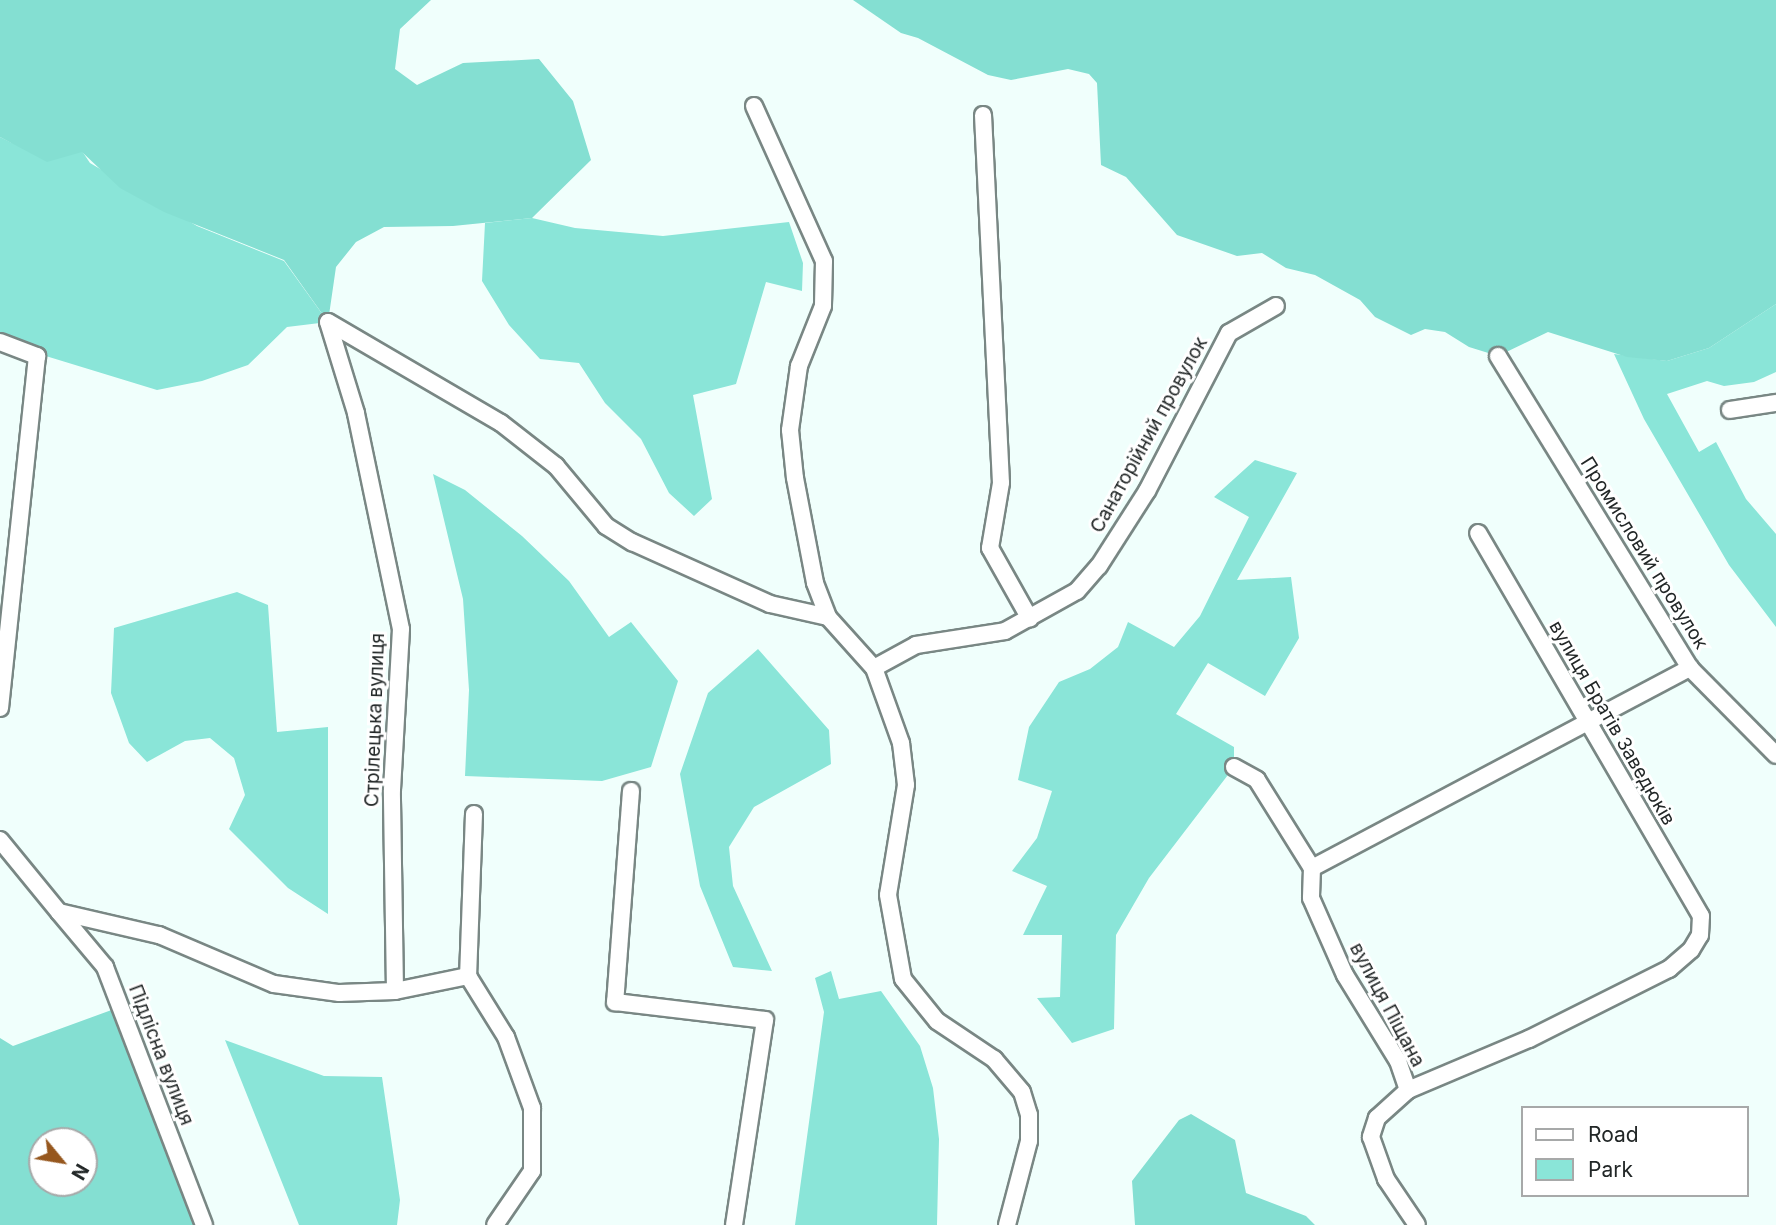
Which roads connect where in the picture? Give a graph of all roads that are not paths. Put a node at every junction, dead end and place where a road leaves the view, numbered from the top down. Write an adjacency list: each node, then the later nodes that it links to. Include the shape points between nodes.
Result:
1 (754, 106): 9 (street, via 824,261 823,306 799,366 790,430 815,583)
2 (983, 115): 10 (street, via 1001,483 990,548)
3 (1276, 306): 10 (street, Санаторійний провулок, via 1229,333 1147,491 1099,566 1077,591)
4 (0, 342): 13 (street, via 37,356)
5 (1498, 356): 12 (street, Промисловий провулок)
6 (1776, 403): 7 (street)
7 (1730, 410)
8 (1478, 533): 14 (street, вулиця Братів Заведюків)
9 (828, 617): 11 (street); 23 (street, Стрілецька вулиця, via 770,604 632,542 606,526 556,466 501,423 328,322 356,413 401,629 392,790)
10 (1030, 620): 11 (street, Санаторійний провулок, via 1005,631 916,645)
11 (874, 668): 28 (street, via 901,743 906,785 888,895 903,979 937,1021 1007,1072 1022,1092 1029,1115 1029,1141)
12 (1690, 668): 14 (street); 15 (street, Промисловий провулок)
13 (0, 708)
14 (1588, 723): 20 (street); 24 (street, вулиця Братів Заведюків, via 1701,916 1700,935 1669,969 1529,1039)
15 (1776, 755)
16 (1234, 767): 20 (street, via 1257,780)
17 (631, 791): 27 (street, via 615,1002 765,1020)
18 (474, 814): 22 (street)
19 (0, 840): 21 (street, Підлісна вулиця)
20 (1312, 868): 24 (street, вулиця Піщана, via 1311,898 1345,975 1398,1061)
21 (59, 912): 23 (street, via 159,935 274,984 338,993); 25 (street, Підлісна вулиця, via 105,967)
22 (468, 976): 23 (street); 26 (street, via 506,1037 532,1108 532,1171)
23 (395, 991)
24 (1408, 1090): 29 (street, вулиця Піщана, via 1377,1118 1371,1137 1386,1179)
25 (204, 1225)
26 (495, 1225)
27 (734, 1225)
28 (1007, 1225)
29 (1417, 1225)

